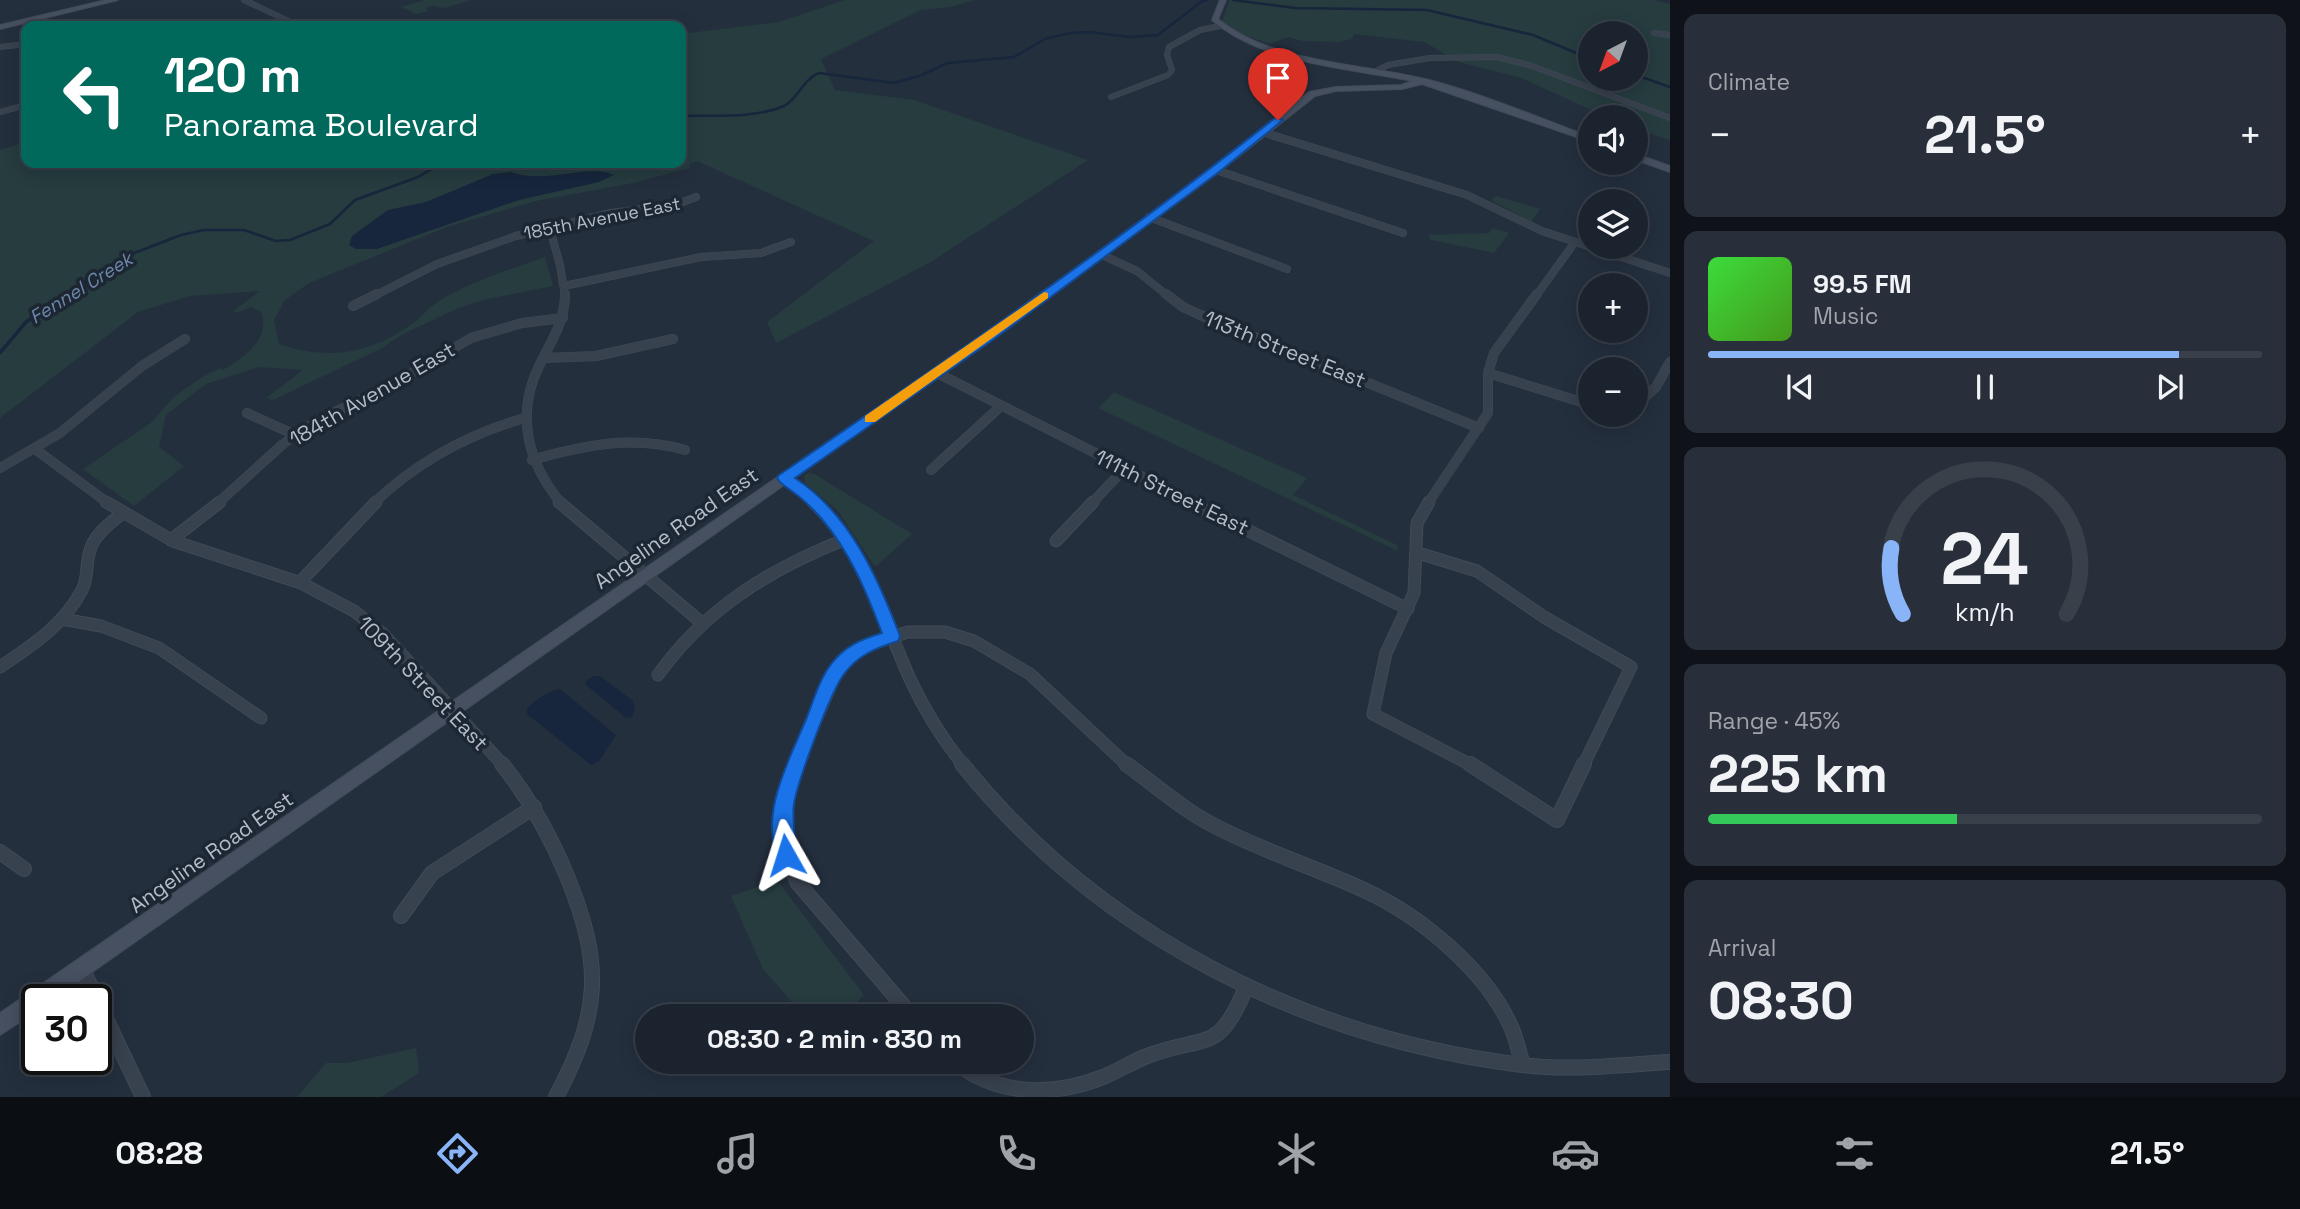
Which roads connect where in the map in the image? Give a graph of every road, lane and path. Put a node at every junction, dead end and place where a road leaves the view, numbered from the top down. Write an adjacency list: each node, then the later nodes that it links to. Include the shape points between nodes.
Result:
1 (115, 0): 4 (street)
2 (244, 0): 5 (street)
3 (1223, 0): 7 (street, via 1214,19)
4 (26, 21)
5 (288, 21)
6 (21, 22): 8 (street)
7 (1220, 26): 13 (street, via 1298,57); 15 (street, via 1200,30 1169,47 1172,70 1168,75)
8 (0, 27)
9 (1654, 33): 10 (street)
10 (1670, 35)
11 (21, 45): 12 (street)
12 (0, 47)
13 (1376, 71): 14 (street); 18 (street, via 1430,58 1497,57)
14 (1422, 81): 19 (street, Angeline Road East, via 1402,87 1318,92); 20 (street)
15 (1111, 97)
16 (21, 106): 17 (street)
17 (0, 112)
18 (1670, 118)
19 (1262, 132): 23 (street, Angeline Road East); 29 (street, via 1488,203)
20 (1578, 135)
21 (1648, 161): 22 (street)
22 (1670, 169)
23 (1216, 170): 25 (street, Angeline Road East); 27 (street)
24 (696, 197): 26 (street, 185th Avenue East, via 675,205 611,212)
25 (1149, 218): 30 (street, Angeline Road East); 31 (street)
26 (550, 226): 33 (street); 34 (street, 185th Avenue East, via 437,264)
27 (1403, 233)
28 (791, 242): 33 (street, via 761,253 701,257)
29 (1575, 242): 32 (street); 41 (street, via 1494,354)
30 (1100, 254): 40 (street, Angeline Road East); 47 (street, 113th Street East, via 1137,271 1198,314)
31 (1287, 269)
32 (1670, 273)
33 (564, 286): 35 (street)
34 (353, 306)
35 (563, 318): 38 (street); 48 (street, 184th Avenue East, via 522,323 471,338)
36 (185, 339): 49 (street, via 142,366 80,419)
37 (673, 339): 38 (street, via 596,356)
38 (544, 358): 46 (street, via 531,384)
39 (1670, 362): 42 (street)
40 (937, 373): 44 (street, 111th Street East); 55 (street, Angeline Road East)
41 (1488, 373): 43 (street); 47 (street, via 1490,406)
42 (1648, 394)
43 (1578, 401)
44 (1001, 406): 53 (street, 111th Street East); 54 (street)
45 (247, 413): 48 (street)
46 (525, 418): 51 (street); 62 (street, via 487,431 410,473 374,503)
47 (1479, 428): 60 (street, via 1420,515 1415,528)
48 (295, 435): 58 (street, 184th Avenue East)
49 (35, 449): 52 (street); 56 (street, 109th Street East)
50 (685, 450): 51 (street, via 650,441 618,440)
51 (532, 460): 61 (street, via 566,510)
52 (0, 468)
53 (1124, 469): 59 (street); 63 (street, 111th Street East)
54 (931, 470)
55 (784, 478): 57 (street, via 817,505); 61 (street, Angeline Road East)
56 (123, 513): 58 (street, 109th Street East); 64 (street, via 93,544 82,590)
57 (846, 539): 65 (street, via 772,571); 66 (street, via 872,585)
58 (171, 540): 62 (street, 109th Street East)
59 (1056, 541)
60 (1418, 554): 63 (street, via 1416,586); 63 (street, via 1477,571 1544,617 1631,667 1557,820 1489,775 1373,714 1381,665)
61 (644, 576): 65 (street); 69 (street, Angeline Road East)
62 (300, 582): 69 (street, 109th Street East, via 362,616)
63 (1408, 609)
64 (62, 619): 67 (street); 70 (street, via 101,626 159,648)
65 (702, 623): 68 (street, via 675,648)
66 (892, 636): 76 (street, via 911,681 950,749 1017,825 1080,883 1164,943); 77 (street, via 863,646 838,669 793,772 782,841 798,883); 80 (street, via 945,632 981,644 1030,674 1120,760 1210,824 1395,907 1475,971 1511,1028)
67 (0, 667)
68 (658, 675)
69 (452, 709): 71 (street, 109th Street East); 75 (street, Angeline Road East)
70 (261, 718)
71 (534, 807): 74 (street, via 432,873); 83 (street, 109th Street East, via 582,915 593,964 591,1006 583,1039)
72 (0, 852): 73 (street)
73 (24, 869)
74 (401, 916)
75 (82, 968): 78 (street, Angeline Road East); 82 (street)
76 (1246, 987): 80 (street, via 1412,1046); 81 (street, via 1225,1029 1212,1037 1071,1088 1048,1092 1005,1089)
77 (902, 1004)
78 (0, 1025)
79 (1670, 1062): 80 (street, via 1576,1068)
80 (1523, 1065)
81 (974, 1074)
82 (144, 1097)
83 (556, 1097)

